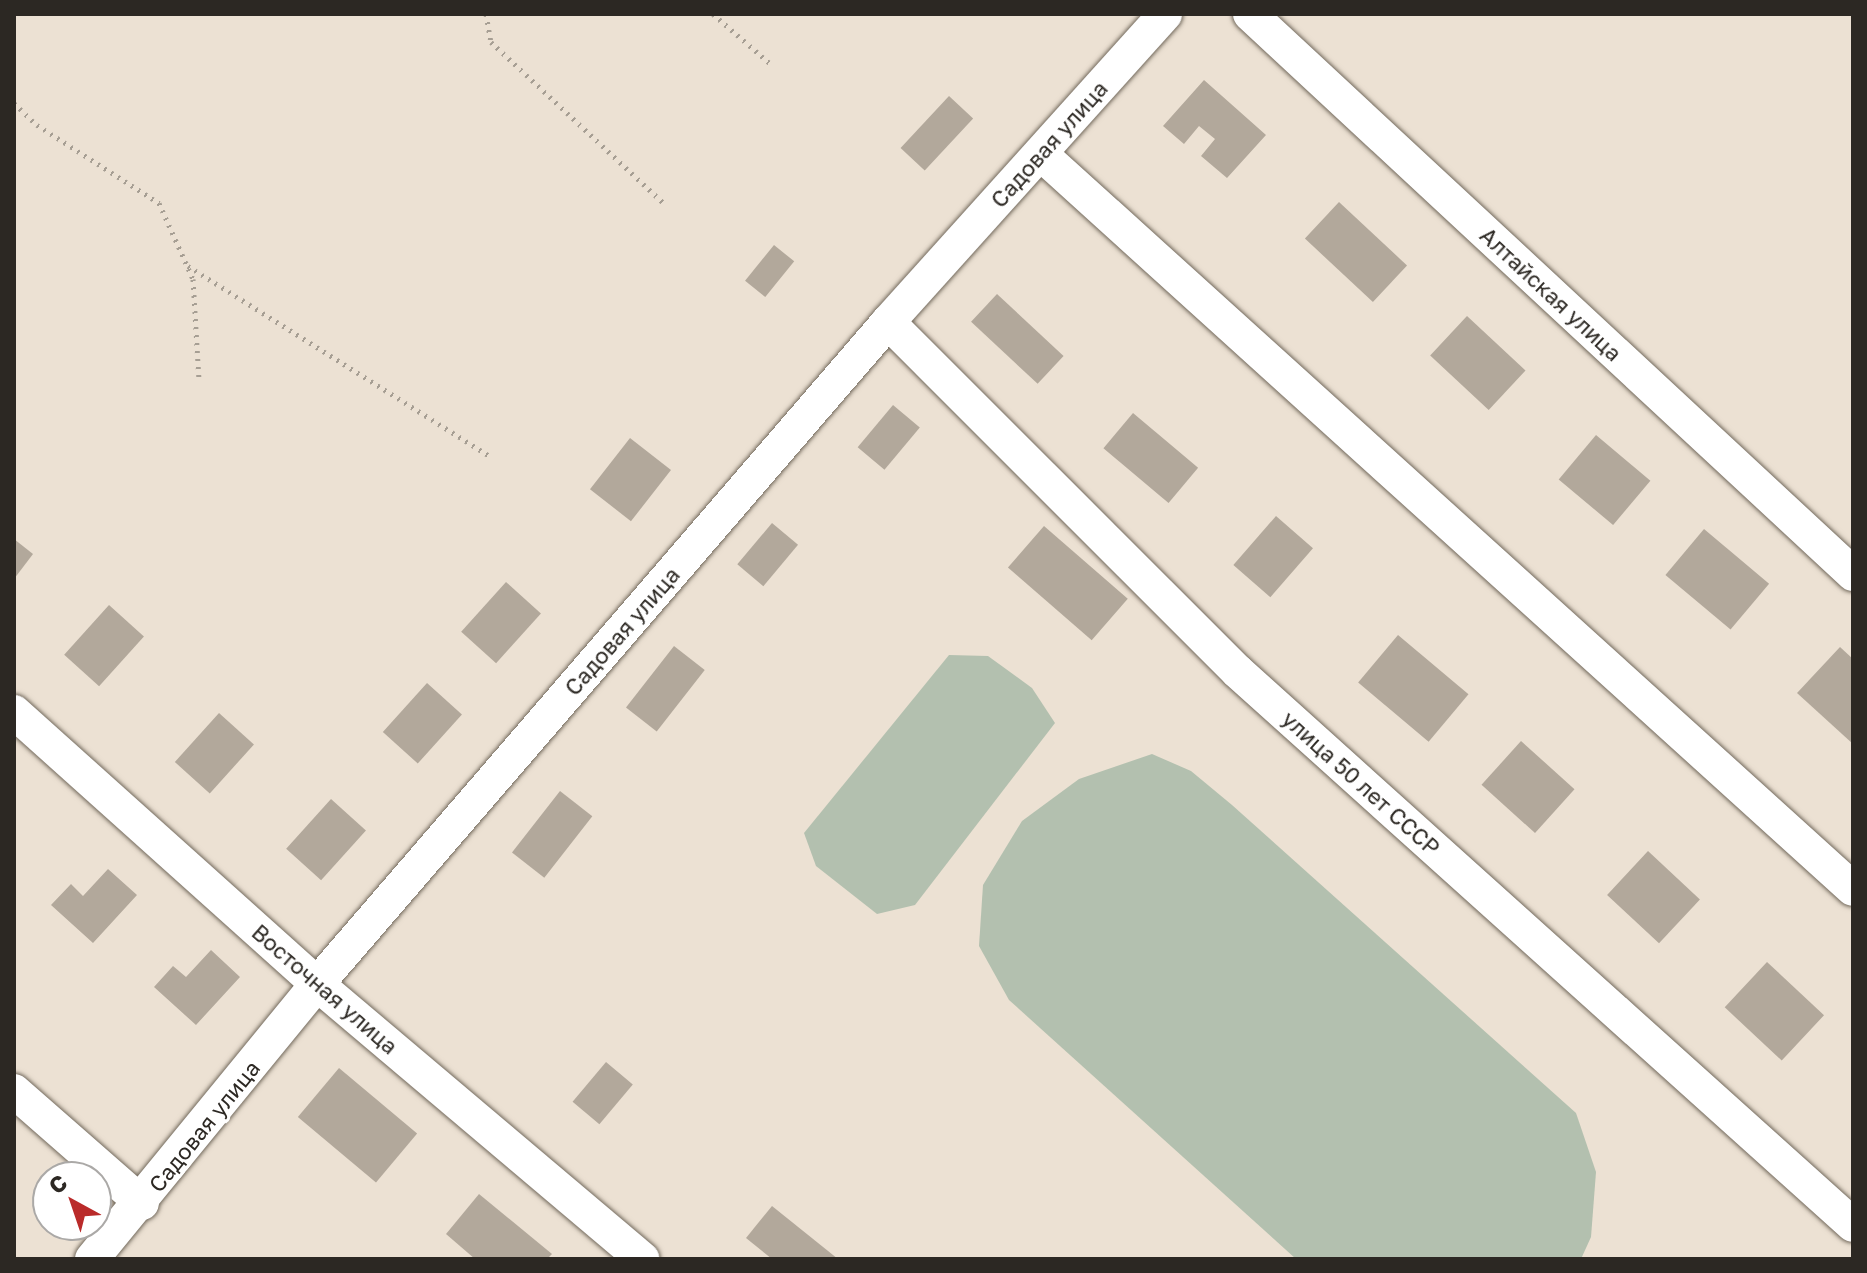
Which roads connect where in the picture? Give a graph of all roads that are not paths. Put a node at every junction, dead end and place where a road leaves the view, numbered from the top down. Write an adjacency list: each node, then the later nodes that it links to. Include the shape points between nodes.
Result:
1 (1165, 14): 3 (street, Садовая улица)
2 (1250, 14): 5 (street, Алтайская улица)
3 (1041, 154): 4 (street, Садовая улица); 7 (street)
4 (888, 322): 8 (street, Садовая улица); 11 (street, улица 50 лет СССР, via 1237,671)
5 (1849, 564)
6 (14, 712): 8 (street, Восточная улица)
7 (1853, 889)
8 (317, 984): 10 (street, Садовая улица); 13 (street, Восточная улица)
9 (14, 1091): 10 (street)
10 (142, 1203): 12 (street, Садовая улица)
11 (1853, 1225)
12 (92, 1259)
13 (642, 1259)

